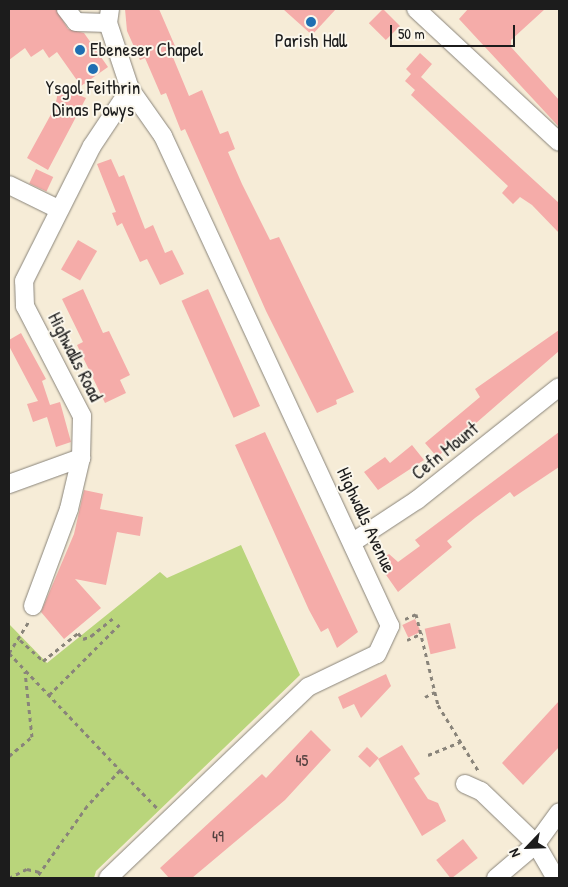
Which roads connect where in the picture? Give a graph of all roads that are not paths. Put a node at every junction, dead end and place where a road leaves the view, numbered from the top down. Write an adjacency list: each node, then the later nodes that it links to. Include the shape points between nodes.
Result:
1 (66, 9): 3 (street, via 76,22)
2 (416, 9): 5 (street)
3 (109, 16): 4 (street)
4 (130, 90): 7 (street, Highwalls Road); 12 (street, Highwalls Avenue, via 163,136)
5 (559, 142)
6 (9, 185): 7 (street)
7 (58, 209): 8 (street, Highwalls Road)
8 (16, 303): 10 (street, Highwalls Road, via 82,416)
9 (559, 387): 12 (street, Cefn Mount, via 418,500)
10 (81, 458): 11 (street); 13 (street, Highwalls Road)
11 (9, 484)
12 (353, 542): 17 (street, Highwalls Avenue, via 390,626 377,654 308,687)
13 (34, 606)
14 (465, 784): 16 (street, via 481,791)
15 (559, 812): 16 (street)
16 (536, 844): 18 (street); 19 (street)
17 (108, 878)
18 (496, 878)
19 (556, 878)

